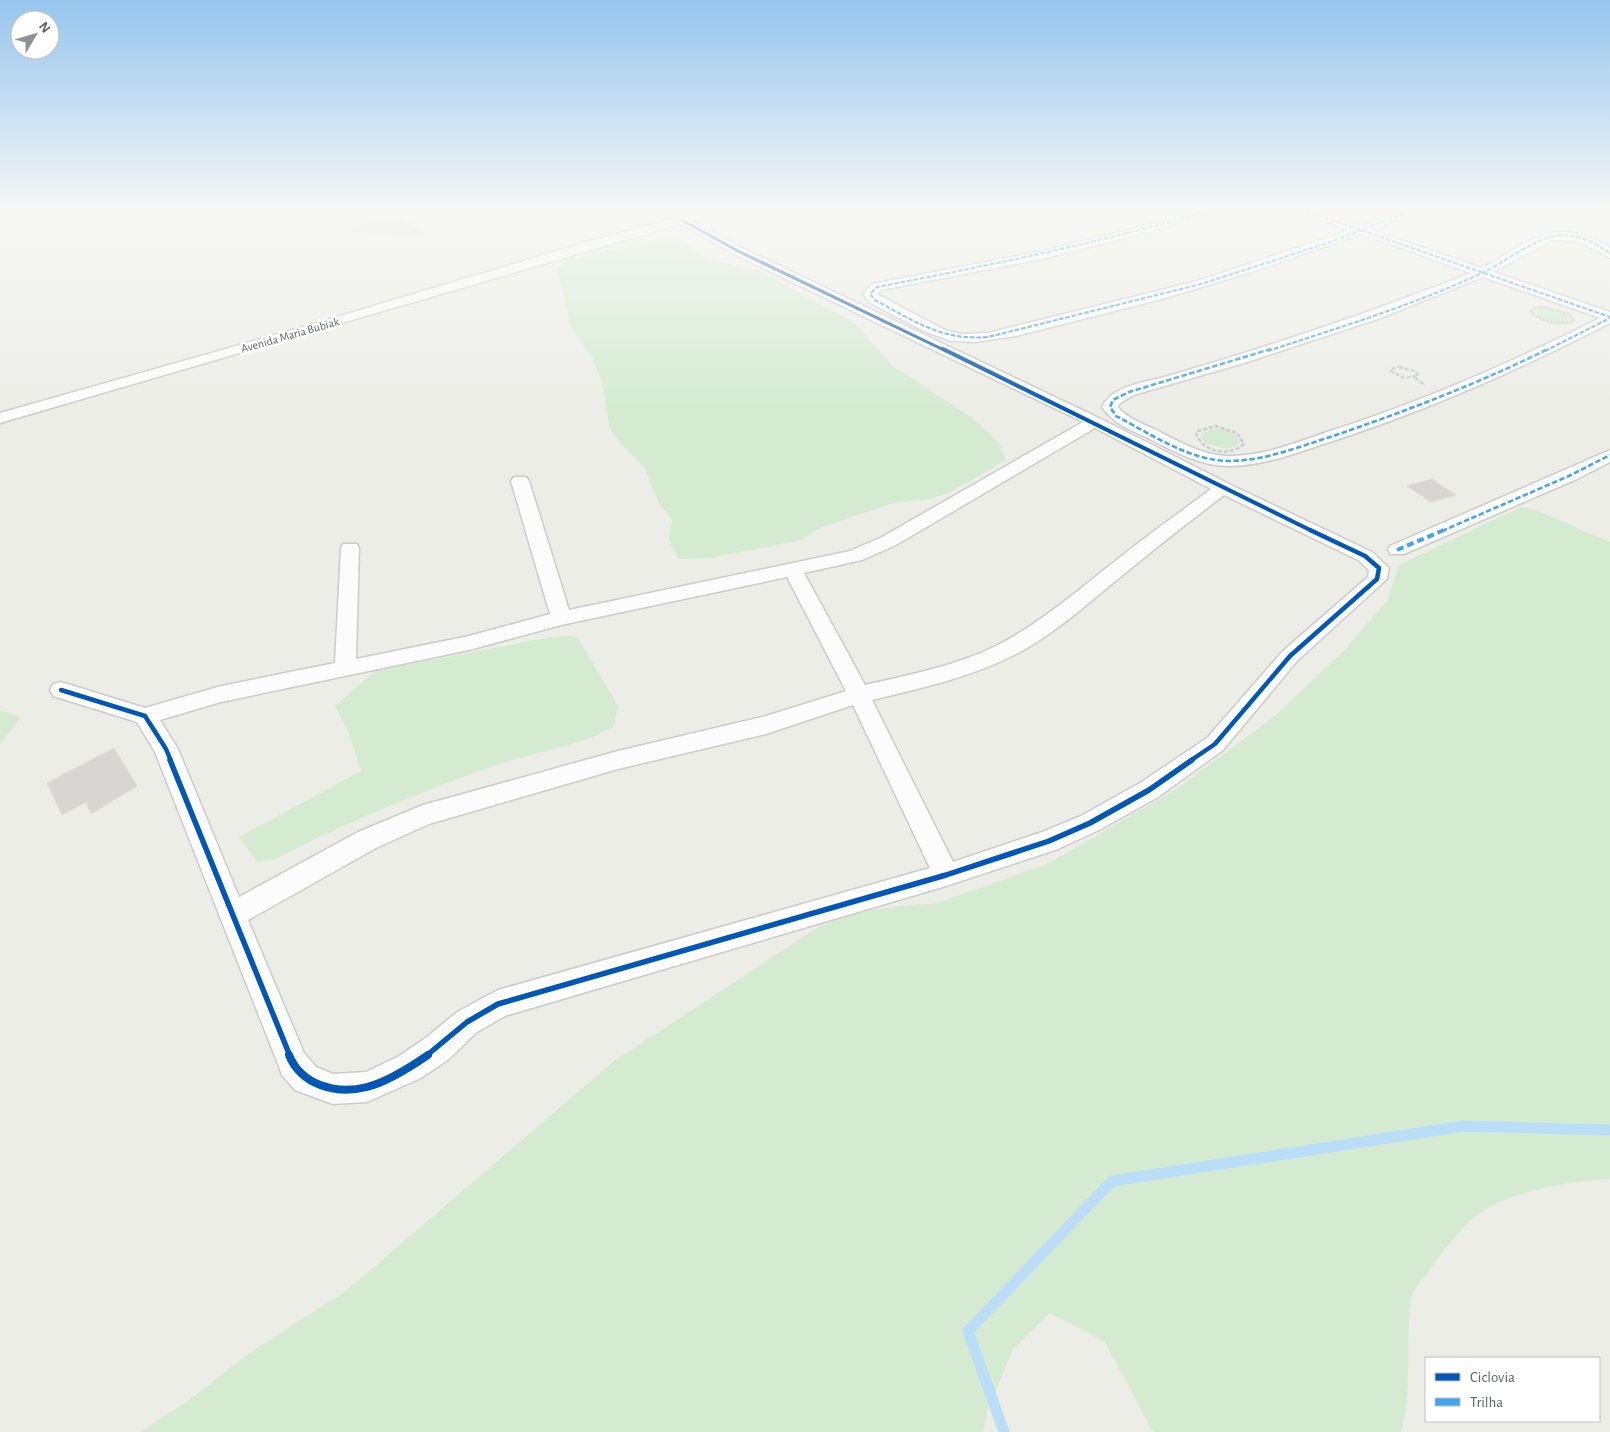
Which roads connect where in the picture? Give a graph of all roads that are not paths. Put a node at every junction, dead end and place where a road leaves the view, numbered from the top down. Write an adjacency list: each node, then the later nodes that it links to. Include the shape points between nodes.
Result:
1 (490, 276): 8 (street, Avenida Maria Bubiak)
2 (790, 276): 9 (street)
3 (932, 276): 4 (street, via 877,287 870,294 875,300 946,335 979,337 1144,301)
4 (1230, 276)
5 (1475, 276): 7 (street, via 1365,319 1128,392 1113,400 1110,407 1116,416 1215,460 1234,461 1268,455 1446,396)
6 (1490, 276): 7 (street)
7 (1610, 318)
8 (0, 418)
9 (1095, 422): 12 (street); 15 (street, via 889,541 855,556)
10 (1610, 455): 14 (street)
11 (520, 481): 16 (street)
12 (1223, 488): 19 (street, via 1081,600 1023,640 983,660 938,676); 21 (street, via 1365,556 1379,568 1377,579 1290,656 1215,744 1184,767 1090,823 1049,841)
13 (350, 548): 17 (street)
14 (1397, 550)
15 (793, 570): 16 (street); 19 (street)
16 (561, 618): 17 (street, via 469,643)
17 (345, 668): 20 (street, via 221,694)
18 (61, 690): 20 (street)
19 (859, 695): 21 (street); 22 (street, via 766,725 618,760 423,815 368,840)
20 (145, 716): 22 (street, via 166,750)
21 (946, 875): 22 (street, via 498,1004 467,1022 410,1067 367,1087 333,1089 306,1079 293,1064)
22 (232, 915)

